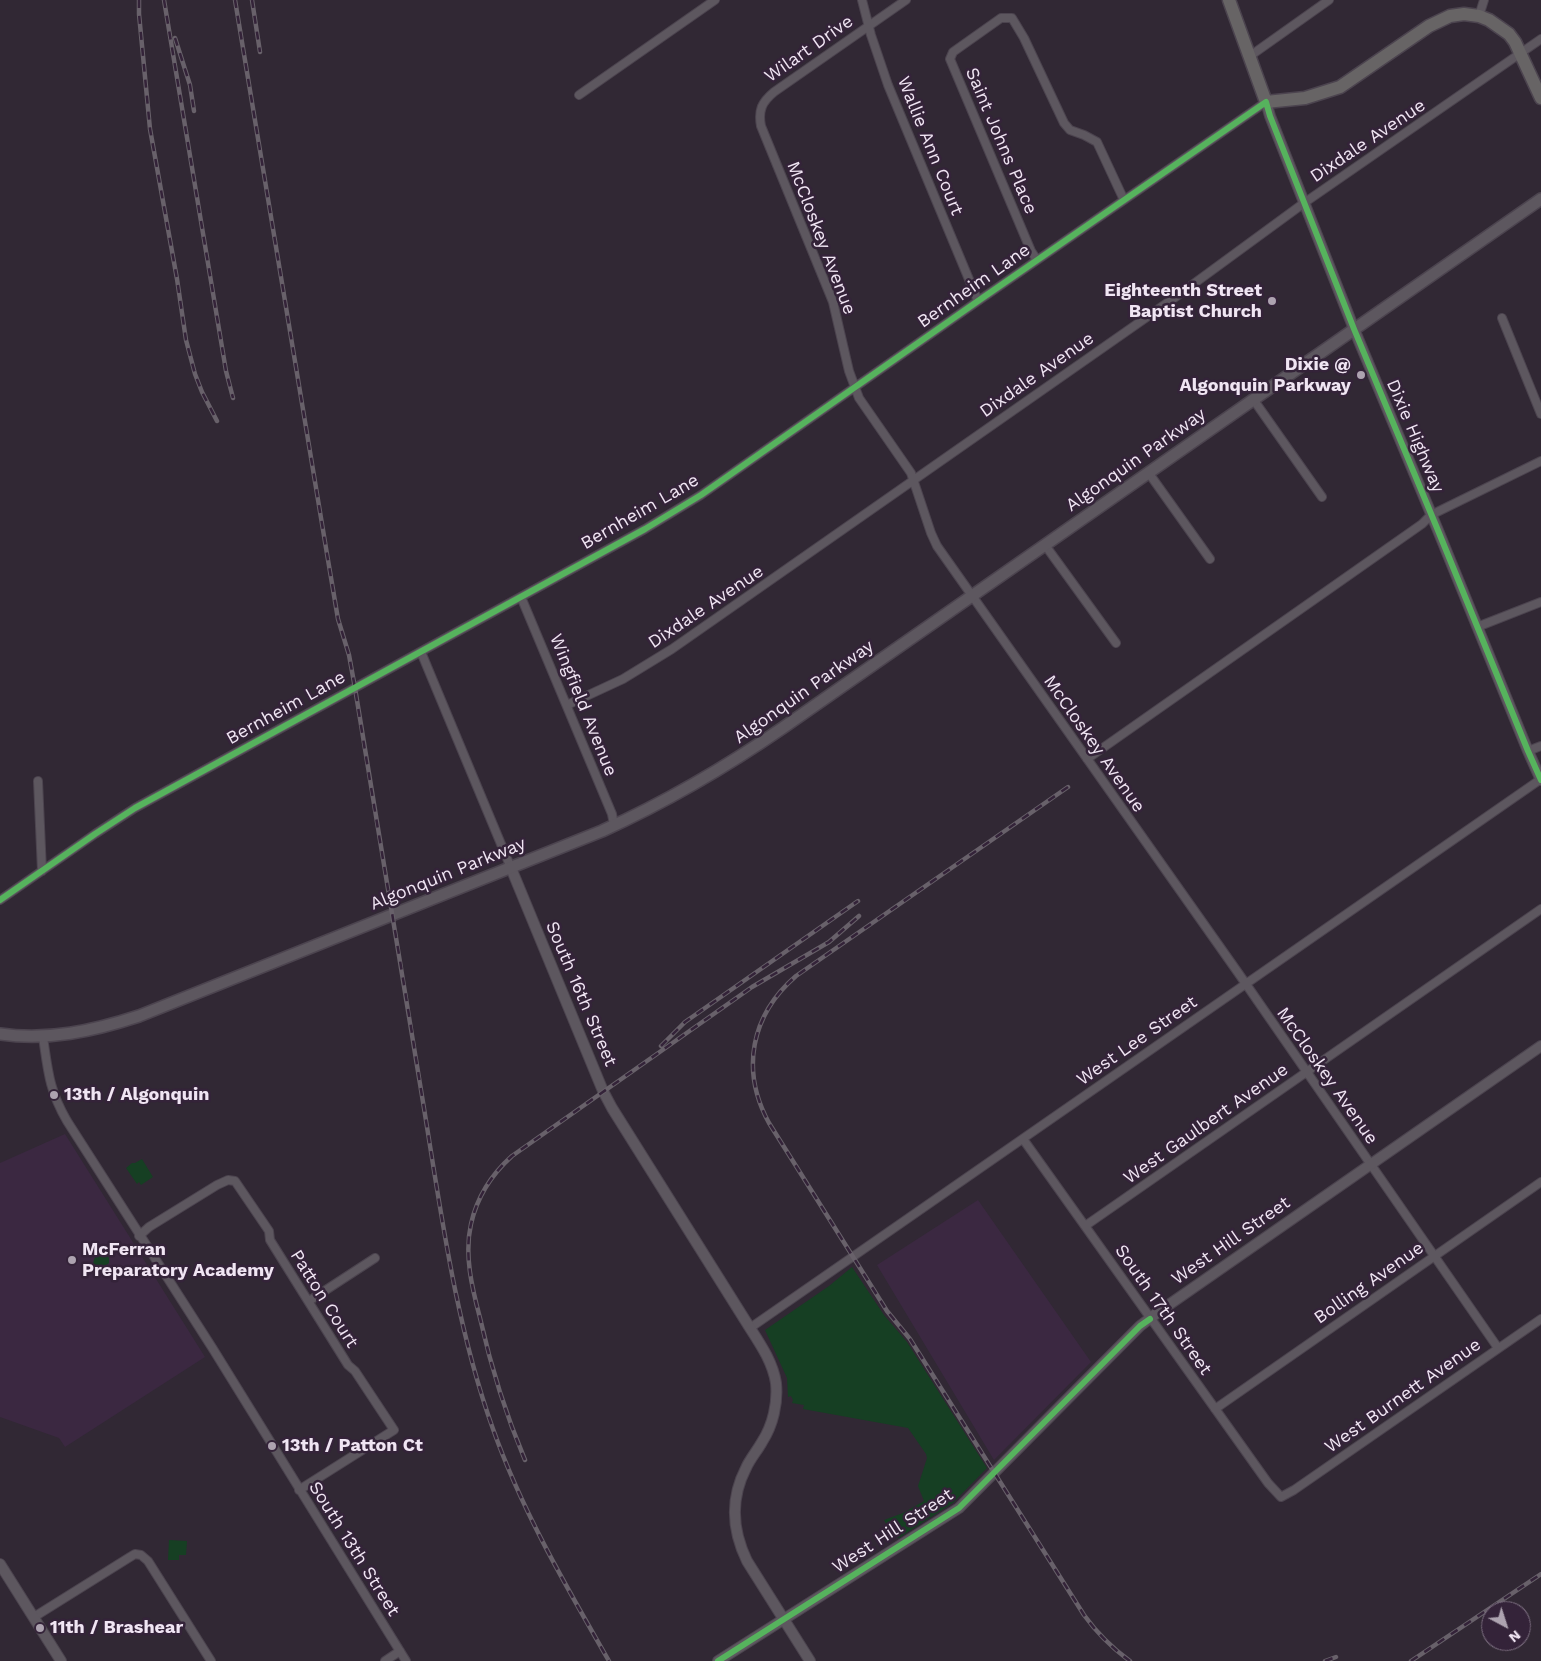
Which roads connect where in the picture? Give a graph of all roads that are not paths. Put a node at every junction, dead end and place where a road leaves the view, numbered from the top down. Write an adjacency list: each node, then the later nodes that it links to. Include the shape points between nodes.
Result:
1 (715, 0): 12 (street)
2 (862, 0): 8 (street, Wallie Ann Court)
3 (906, 0): 8 (street, Wilart Drive)
4 (1229, 0): 11 (main road, Dixie Highway)
5 (1329, 0): 11 (street)
6 (1484, 0): 7 (street)
7 (1479, 16): 10 (main road, via 1509,34); 14 (main road, Bernheim Lane, via 1459,15 1441,20 1340,87 1305,98)
8 (868, 26): 15 (street, Wilart Drive, via 774,92); 20 (street, Wallie Ann Court, via 888,85)
9 (1541, 39): 10 (street, Dixdale Avenue)
10 (1520, 54): 13 (main road); 18 (street, Dixdale Avenue)
11 (1250, 56): 14 (main road, Dixie Highway)
12 (579, 95)
13 (1541, 98)
14 (1266, 102): 17 (street, Bernheim Lane); 18 (street, Dixie Highway)
15 (760, 111): 23 (street, McCloskey Avenue, via 761,126 833,302)
16 (1541, 199): 22 (main road, Algonquin Parkway)
17 (1124, 200): 19 (street, Bernheim Lane); 19 (street, Saint Johns Place, via 1097,142 1070,130 1064,123 1024,38 1012,18 1001,18 953,52 950,59)
18 (1304, 203): 22 (street, Dixie Highway); 28 (street, Dixdale Avenue)
19 (1037, 260): 20 (street, Bernheim Lane)
20 (978, 301): 23 (street, Bernheim Lane)
21 (1502, 318): 25 (street)
22 (1354, 329): 24 (main road, Algonquin Parkway); 30 (street, Dixie Highway)
23 (854, 387): 28 (street, McCloskey Avenue); 34 (street, Bernheim Lane, via 701,496)
24 (1253, 399): 27 (main road, Algonquin Parkway); 29 (street)
25 (1541, 414)
26 (1541, 461): 30 (street)
27 (1148, 472): 31 (main road, Algonquin Parkway); 32 (street)
28 (914, 480): 33 (street, McCloskey Avenue, via 937,546); 39 (street, Dixdale Avenue, via 672,650 623,679)
29 (1322, 497)
30 (1432, 515): 36 (street, Dixie Highway); 42 (street)
31 (1045, 545): 33 (main road, Algonquin Parkway); 37 (street)
32 (1210, 559)
33 (973, 596): 42 (street, McCloskey Avenue); 45 (main road, Algonquin Parkway, via 744,755 696,784)
34 (521, 597): 38 (street, Bernheim Lane); 39 (street, Wingfield Avenue)
35 (1541, 602): 36 (street)
36 (1477, 627): 41 (street, Dixie Highway)
37 (1116, 643)
38 (421, 652): 46 (street, South 16th Street); 47 (street, Bernheim Lane, via 135,808)
39 (567, 705): 45 (street, Wingfield Avenue)
40 (1541, 746): 41 (street)
41 (1528, 751): 43 (street, Dixie Highway)
42 (1087, 759): 50 (street, McCloskey Avenue)
43 (1541, 780): 50 (street, West Lee Street)
44 (38, 781): 47 (street)
45 (614, 825): 46 (main road, Algonquin Parkway)
46 (511, 868): 52 (main road, Algonquin Parkway, via 139,1016 77,1033); 65 (street, South 16th Street, via 612,1108)
47 (42, 870): 48 (street, Bernheim Lane)
48 (0, 900)
49 (1541, 908): 54 (street, West Gaulbert Avenue)
50 (1245, 984): 54 (street, McCloskey Avenue); 55 (street, West Lee Street)
51 (0, 1034): 52 (main road, Algonquin Parkway)
52 (44, 1037): 59 (street, South 13th Street, via 48,1074 58,1106)
53 (1541, 1046): 56 (street, West Hill Street)
54 (1306, 1072): 56 (street, McCloskey Avenue); 58 (street, West Gaulbert Avenue)
55 (1023, 1139): 58 (street, South 17th Street); 65 (street, West Lee Street)
56 (1370, 1164): 60 (street, McCloskey Avenue); 63 (street, West Hill Street)
57 (1541, 1182): 60 (street, Bolling Avenue)
58 (1085, 1226): 63 (street, South 17th Street)
59 (139, 1236): 62 (street, Patton Court, via 217,1185 235,1181 269,1231 270,1240); 68 (street, South 13th Street)
60 (1434, 1256): 66 (street, McCloskey Avenue); 67 (street, Bolling Avenue)
61 (375, 1258): 62 (street)
62 (309, 1301): 68 (street, Patton Court, via 348,1365 394,1430)
63 (1150, 1319): 67 (street, South 17th Street); 72 (street, West Hill Street, via 959,1508)
64 (1541, 1319): 66 (street, West Burnett Avenue)
65 (750, 1328): 72 (street, South 16th Street, via 773,1371 776,1405 768,1432 740,1479 734,1520 740,1548)
66 (1498, 1348): 69 (street, West Burnett Avenue)
67 (1215, 1409): 69 (street, South 17th Street)
68 (299, 1490): 73 (street, South 13th Street)
69 (1281, 1497)
70 (0, 1564): 71 (street)
71 (34, 1617): 74 (street); 75 (street, via 135,1554 141,1555 148,1561)
72 (783, 1619): 78 (street, West Hill Street); 79 (street, South 16th Street)
73 (400, 1651): 76 (street); 77 (street, South 13th Street)
74 (61, 1661)
75 (211, 1661)
76 (385, 1661)
77 (406, 1661)
78 (718, 1661)
79 (810, 1661)

